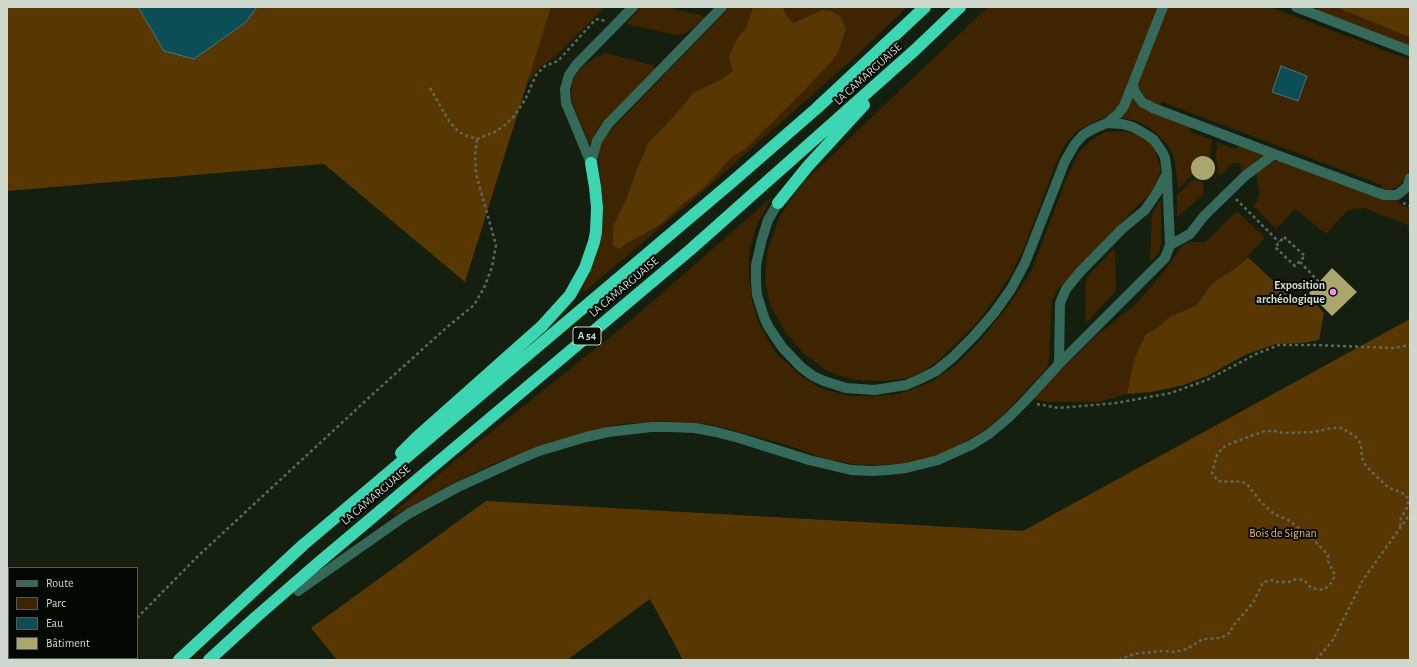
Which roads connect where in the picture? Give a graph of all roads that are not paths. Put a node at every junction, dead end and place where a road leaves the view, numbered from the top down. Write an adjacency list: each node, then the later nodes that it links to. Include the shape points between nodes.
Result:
1 (633, 7): 12 (lane, via 576,65 569,75 565,89 566,103)
2 (722, 7): 12 (lane, via 608,124 597,141)
3 (925, 7): 18 (highway, LA CAMARGUAISE / A 54, via 817,108 732,182)
4 (960, 7): 7 (highway, LA CAMARGUAISE / A 54)
5 (1163, 7): 9 (lane)
6 (1296, 7): 8 (lane)
7 (915, 50): 15 (highway, via 808,166); 21 (highway, LA CAMARGUAISE / A 54, via 690,250 317,564)
8 (1410, 51)
9 (1133, 85): 10 (lane, via 1124,106); 11 (lane, via 1142,102 1153,108)
10 (1106, 123): 13 (lane, via 1133,127 1148,135 1165,158); 15 (lane, via 1083,135 1075,144 1065,161 1025,263 994,313 974,336 936,371 906,385 867,390 824,382 801,367 775,338 764,317 757,295 756,265 768,220)
11 (1274, 154): 14 (lane, via 1384,195 1397,195 1407,187); 16 (lane, via 1245,176 1204,216 1190,234)
12 (591, 164): 18 (highway, via 597,207 596,232 590,256 570,295 542,326 416,438)
13 (1167, 174): 16 (lane); 17 (lane, via 1145,210 1122,229 1066,290 1060,303)
14 (1410, 178)
15 (778, 203)
16 (1170, 246): 17 (lane, via 1165,258)
17 (1059, 364): 19 (lane, via 1024,402 989,434 956,453 922,464 888,470 836,467 739,438 695,428 651,427 608,432 539,451 408,514)
18 (341, 513): 20 (highway, LA CAMARGUAISE / A 54, via 241,601)
19 (298, 591): 21 (highway)
20 (179, 660)
21 (210, 660)

